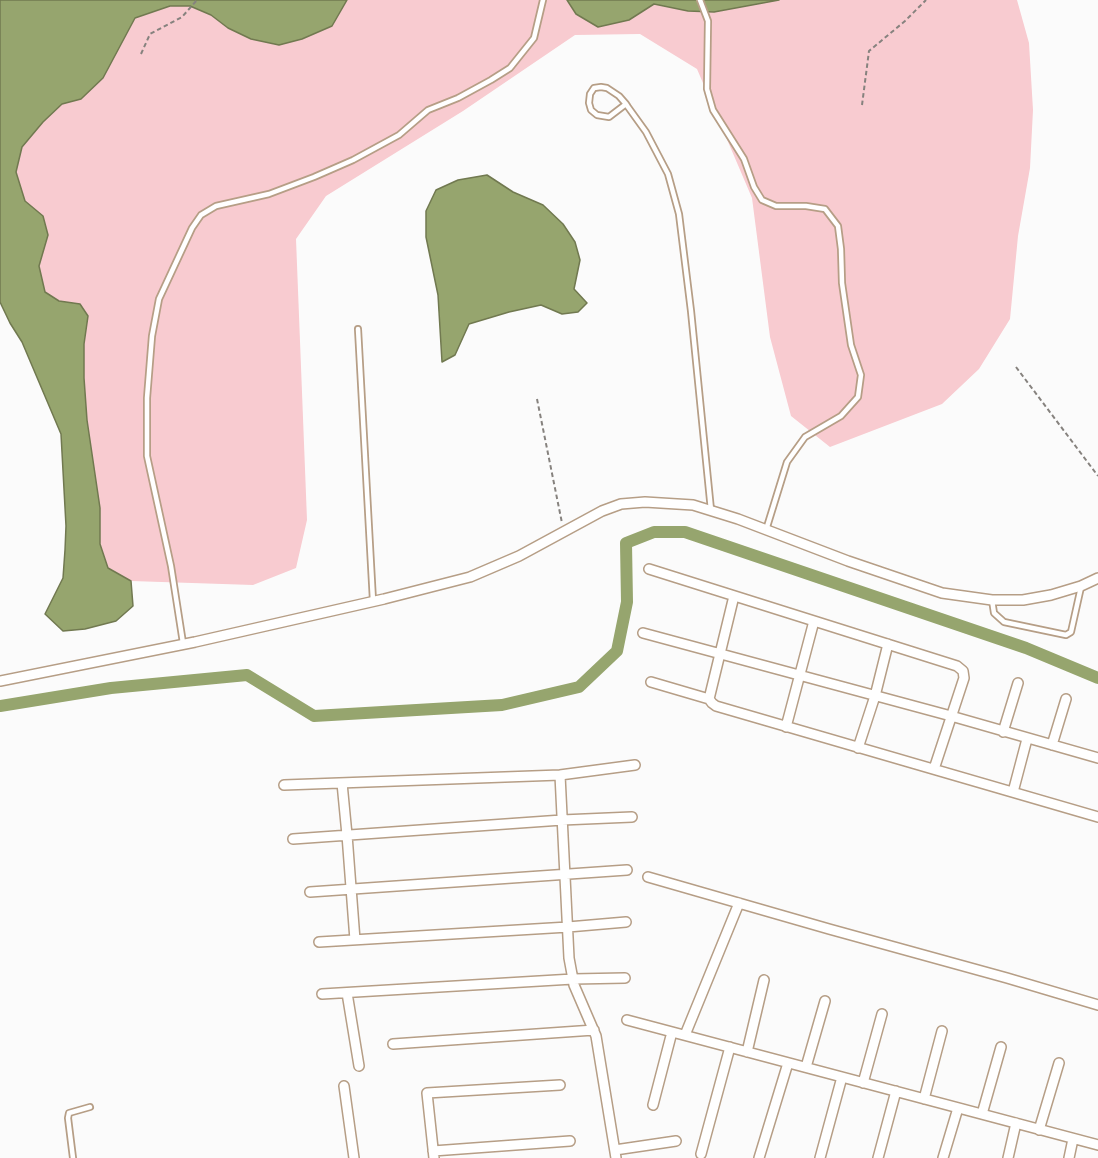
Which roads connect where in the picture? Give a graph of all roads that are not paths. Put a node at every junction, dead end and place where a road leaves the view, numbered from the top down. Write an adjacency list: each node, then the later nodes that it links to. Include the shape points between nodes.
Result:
1 (543, 0): 15 (lane, via 534,38 510,68 428,110 399,135 353,160 269,194 216,206 201,215 192,228 159,299 147,398 147,456)
2 (700, 0): 6 (lane, via 708,21 707,89 713,110 744,159 754,187 762,200 776,206 825,209 838,226 851,345 861,375 858,396 841,416 805,437 788,462)
3 (626, 104): 3 (lane, via 607,88 594,88 590,94 591,111 597,115 609,117); 5 (lane, via 668,174 679,214)
4 (358, 329): 12 (lane)
5 (711, 510): 6 (street); 12 (street, via 693,505 621,504 470,577)
6 (766, 530): 11 (street, via 942,593)
7 (649, 569): 10 (street)
8 (1098, 578): 9 (street)
9 (1081, 586): 11 (street, via 1033,598); 11 (lane, via 1071,632 1066,635 1004,622 994,613)
10 (734, 596): 13 (street); 17 (street)
11 (992, 600)
12 (373, 602): 15 (street)
13 (814, 621): 16 (street); 18 (street)
14 (643, 633): 17 (street)
15 (183, 643): 19 (street)
16 (888, 644): 22 (street); 25 (street, via 963,671)
17 (720, 654): 18 (street); 23 (street)
18 (799, 675): 22 (street); 26 (street)
19 (0, 681)
20 (651, 681): 23 (street)
21 (1018, 682): 27 (street)
22 (875, 696): 25 (street); 30 (street)
23 (709, 699): 26 (street, via 716,706)
24 (1066, 699): 29 (street)
25 (951, 716): 27 (street); 33 (street)
26 (786, 727): 30 (street)
27 (1003, 732): 28 (street)
28 (1027, 739): 29 (street); 37 (street)
29 (1052, 745): 31 (street)
30 (858, 748): 33 (street)
31 (1098, 758)
32 (635, 765): 34 (street)
33 (934, 770): 37 (street)
34 (560, 775): 35 (street); 40 (street)
35 (342, 783): 36 (street); 41 (street)
36 (284, 785)
37 (1013, 792): 39 (street)
38 (632, 817): 40 (street)
39 (1098, 817)
40 (562, 820): 41 (street); 44 (street)
41 (347, 835): 42 (street); 46 (street)
42 (293, 839)
43 (627, 870): 44 (street)
44 (565, 874): 46 (street); 50 (street)
45 (648, 877): 48 (street)
46 (350, 889): 47 (street); 51 (street)
47 (310, 892)
48 (739, 903): 59 (street); 65 (street)
49 (626, 922): 50 (street)
50 (568, 927): 51 (street); 54 (street)
51 (355, 940): 52 (street)
52 (319, 942)
53 (625, 978): 54 (street)
54 (573, 979): 56 (street); 62 (street)
55 (764, 980): 69 (street)
56 (347, 993): 57 (street); 72 (street)
57 (322, 994)
58 (825, 1001): 73 (street)
59 (1098, 1005)
60 (882, 1014): 75 (street)
61 (627, 1020): 64 (street)
62 (594, 1030): 66 (street); 91 (street)
63 (942, 1030): 79 (street)
64 (672, 1032): 65 (street); 80 (street)
65 (685, 1035): 67 (street)
66 (393, 1044)
67 (730, 1047): 69 (street); 92 (street)
68 (1000, 1047): 83 (street)
69 (747, 1052): 70 (street)
70 (788, 1063): 73 (street); 95 (street)
71 (1059, 1063): 85 (street)
72 (359, 1066)
73 (806, 1067): 74 (street)
74 (842, 1077): 75 (street); 96 (street)
75 (863, 1083): 78 (street)
76 (561, 1085): 90 (street, via 427,1093)
77 (344, 1086): 94 (street)
78 (896, 1091): 79 (street); 97 (street)
79 (924, 1099): 82 (street)
80 (652, 1105)
81 (90, 1107): 93 (lane, via 69,1113)
82 (958, 1108): 83 (street); 98 (street)
83 (982, 1114): 84 (street)
84 (1016, 1124): 85 (street); 99 (street)
85 (1039, 1130): 86 (street)
86 (1073, 1139): 89 (street); 100 (street)
87 (570, 1141): 90 (street)
88 (676, 1141): 91 (street)
89 (1098, 1144)
90 (433, 1154)
91 (616, 1154)
92 (701, 1154)
93 (73, 1158)
94 (354, 1158)
95 (759, 1158)
96 (820, 1158)
97 (878, 1158)
98 (943, 1158)
99 (1008, 1158)
100 (1069, 1158)

